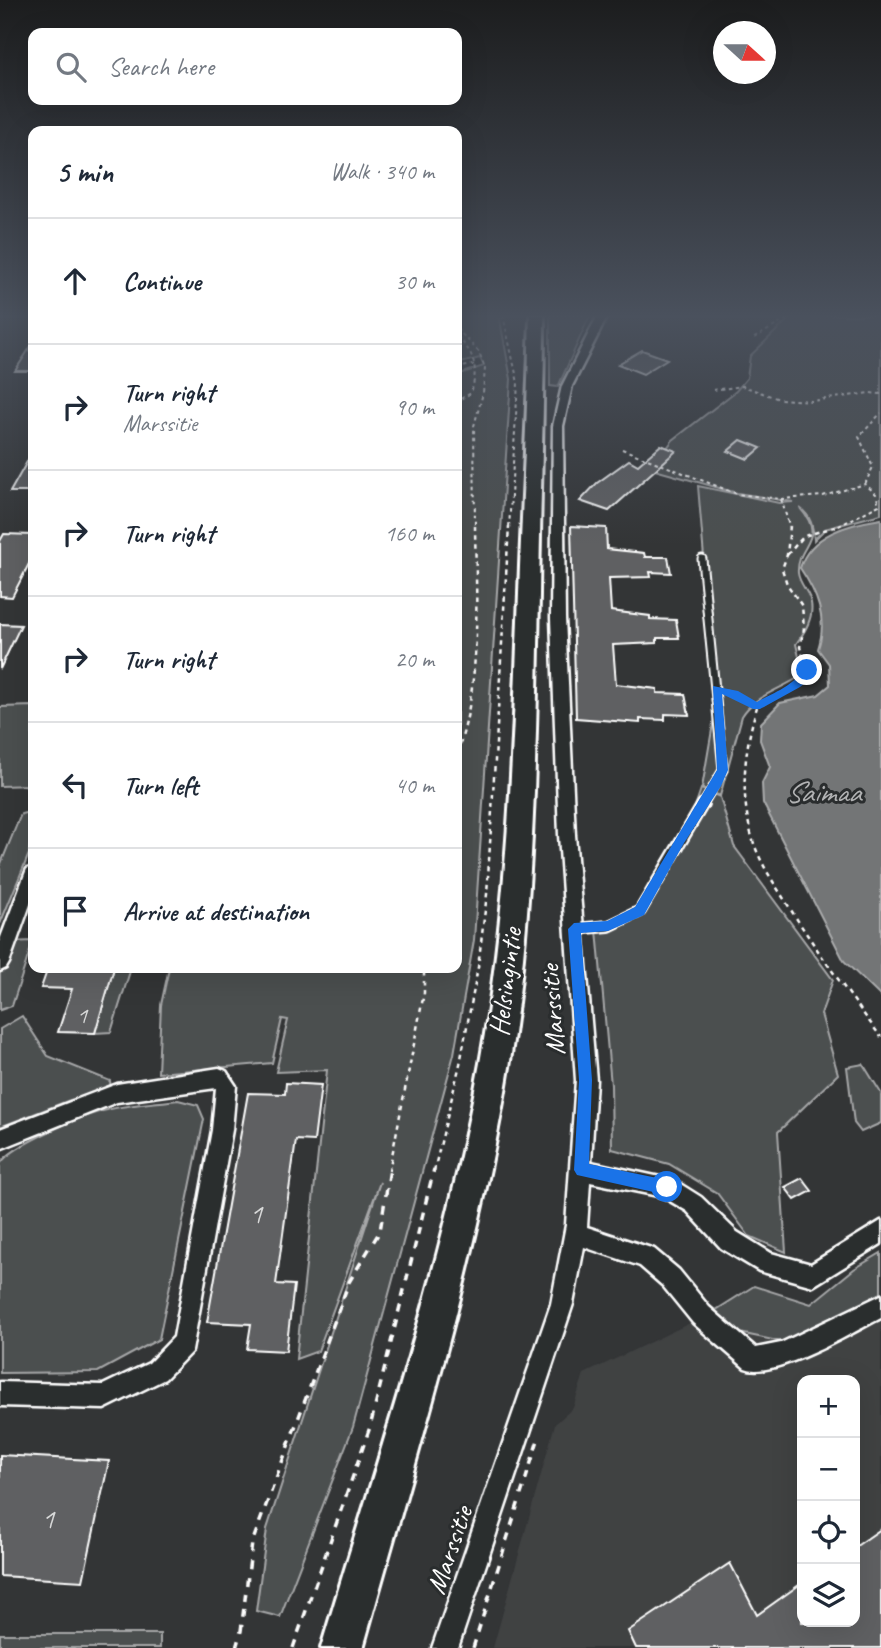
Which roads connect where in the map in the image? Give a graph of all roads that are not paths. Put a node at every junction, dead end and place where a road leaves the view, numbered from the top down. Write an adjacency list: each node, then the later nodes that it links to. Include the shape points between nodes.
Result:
1 (535, 392): 13 (main road, Helsingintie, via 521,850 509,967 470,1188 401,1450)
2 (566, 392): 5 (street, Marssitie, via 558,426 558,618)
3 (702, 559): 5 (lane, via 723,770 640,911 608,926)
4 (28, 887): 6 (street)
5 (574, 929): 8 (street, Marssitie, via 586,1080)
6 (0, 963)
7 (0, 1139): 12 (street, via 117,1093 219,1077 226,1086 184,1343 158,1371 104,1397)
8 (582, 1170): 9 (street, via 667,1187 694,1204 729,1240 767,1263 813,1275); 10 (street, Marssitie)
9 (881, 1232)
10 (575, 1233): 11 (street, via 646,1258 753,1360 783,1354); 16 (street, Marssitie, via 562,1304)
11 (881, 1306)
12 (0, 1394)
13 (364, 1570): 14 (main road, Helsingintie); 15 (main road, Helsingintie)
14 (334, 1648)
15 (342, 1648)
16 (445, 1648)

